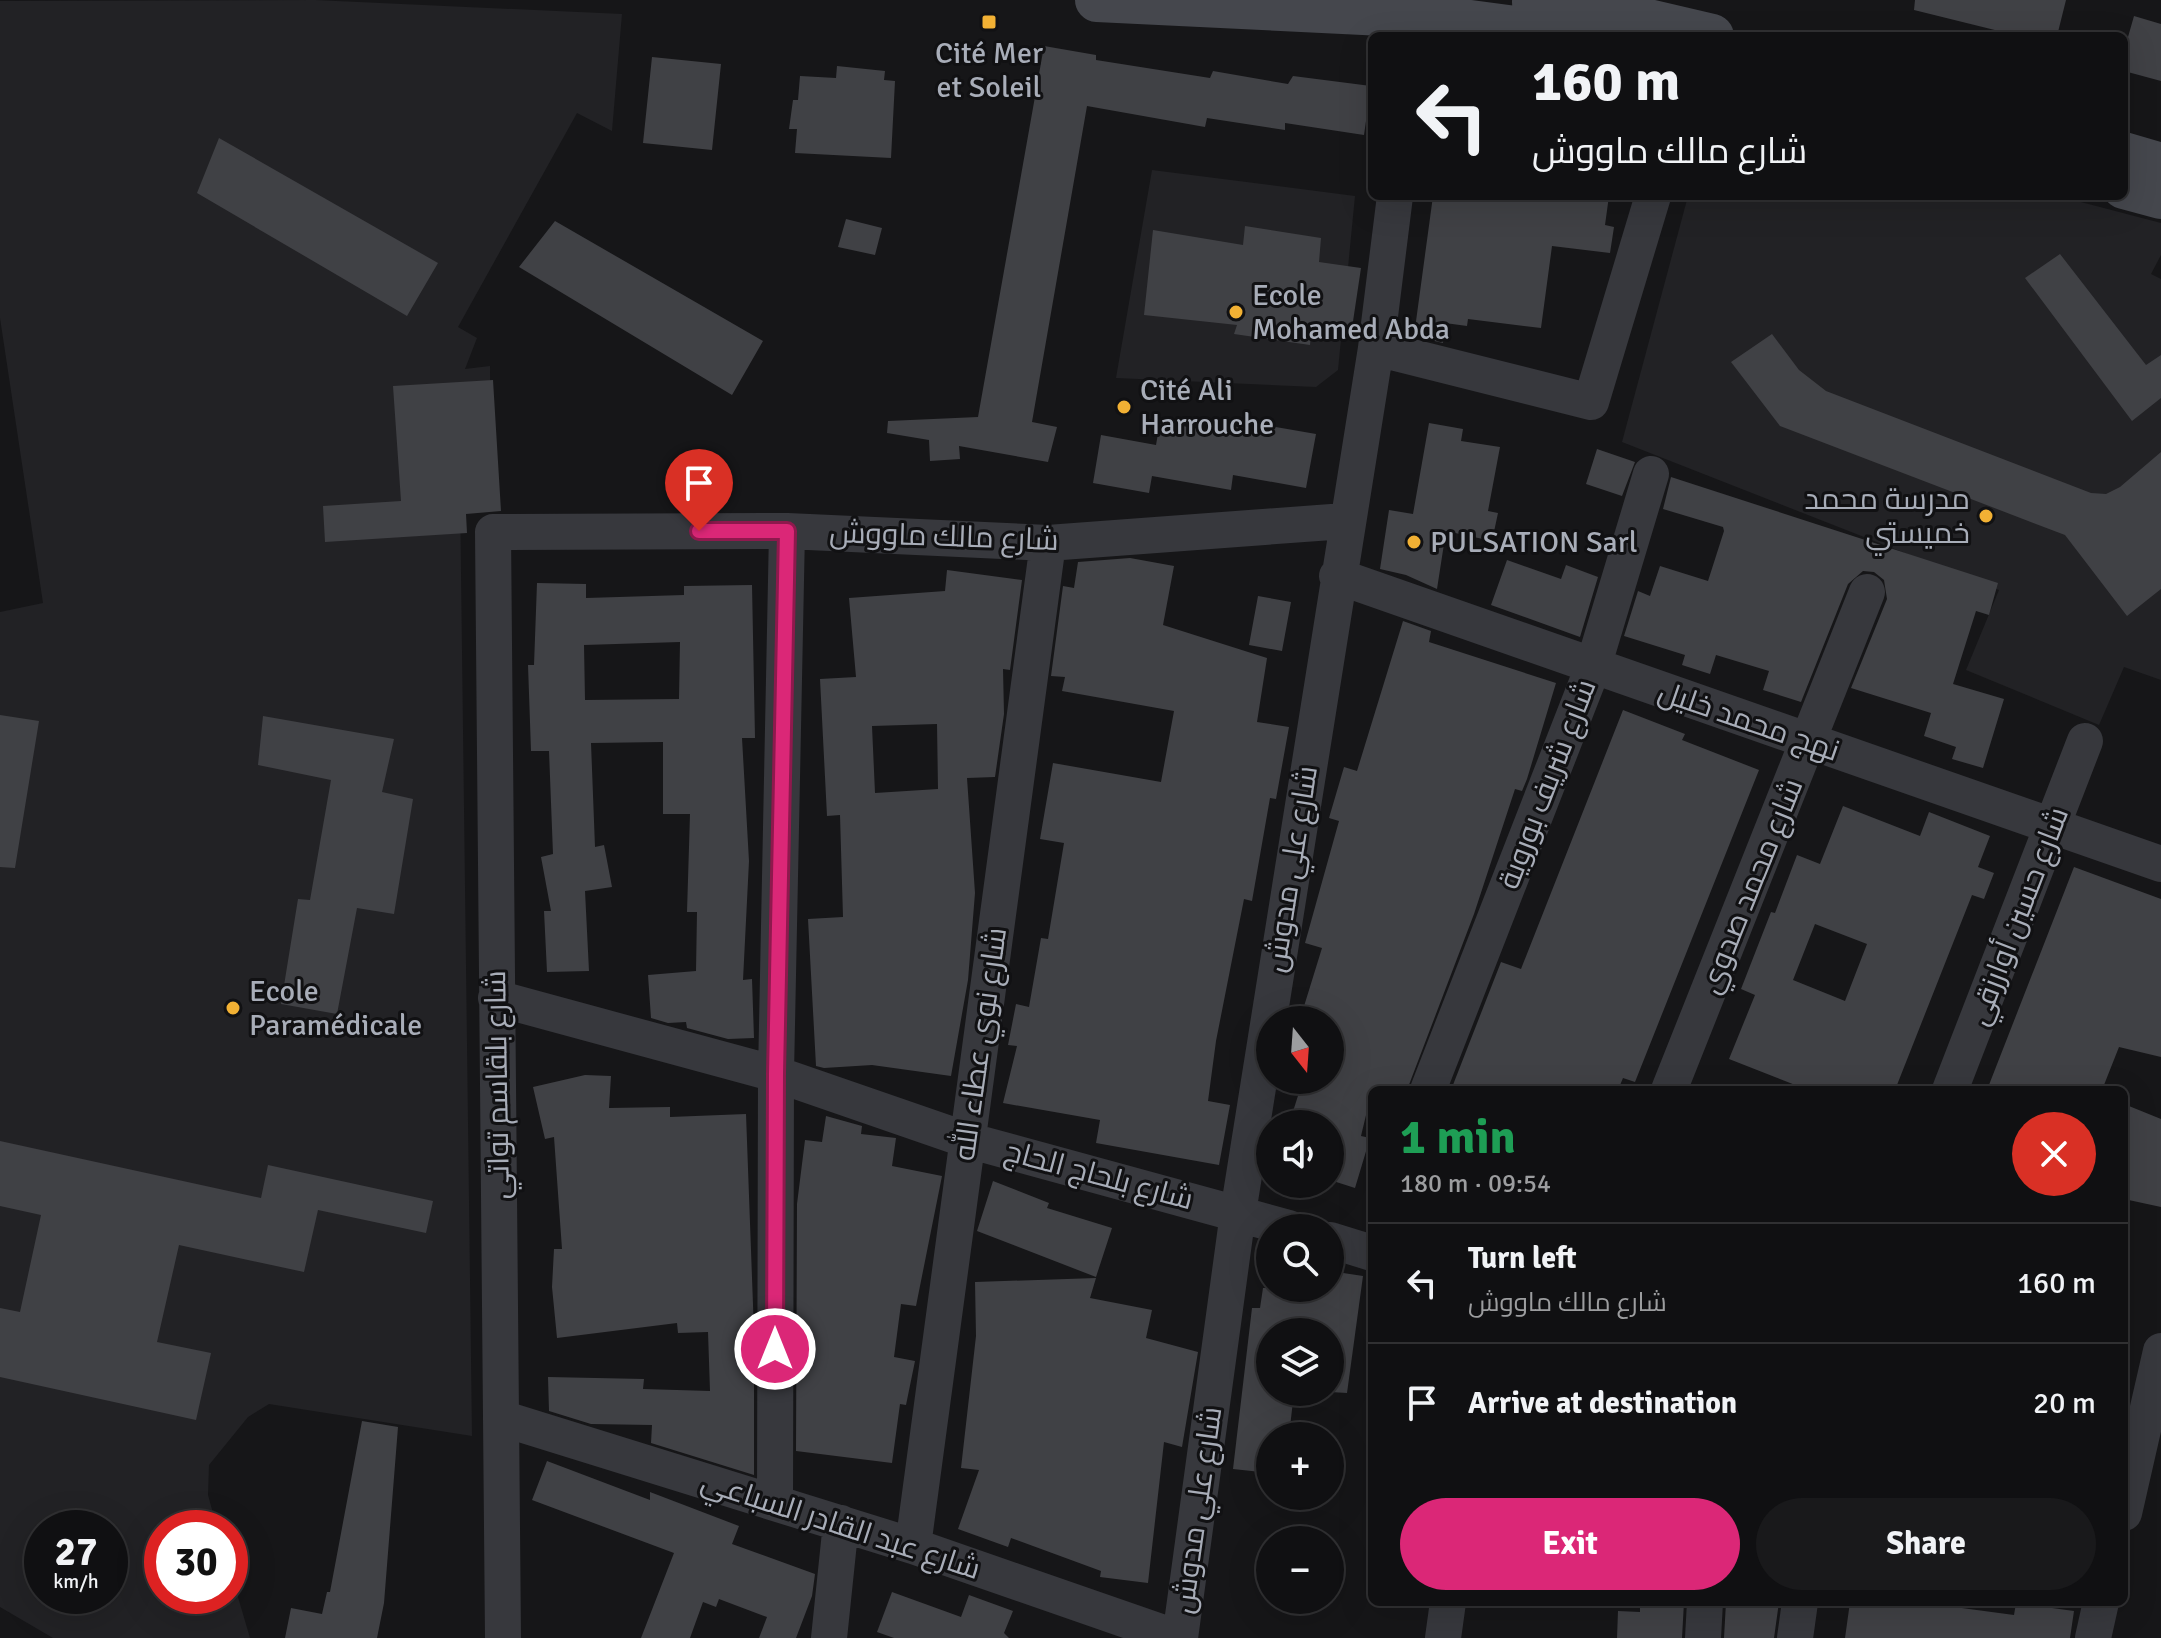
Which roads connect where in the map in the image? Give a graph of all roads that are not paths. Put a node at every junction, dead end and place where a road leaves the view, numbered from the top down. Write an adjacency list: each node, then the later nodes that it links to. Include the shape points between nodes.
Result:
1 (1097, 0): 3 (main road)
2 (1516, 0): 5 (main road)
3 (1424, 17): 4 (main road)
4 (1543, 32)
5 (1695, 32)
6 (2128, 155): 7 (main road)
7 (2161, 165)
8 (2128, 188): 9 (main road)
9 (2161, 197)
10 (1394, 200): 12 (street, شارع علي مدوش)
11 (1652, 200): 12 (street, via 1591,402)
12 (1376, 348): 14 (street, شارع علي مدوش)
13 (1651, 474): 20 (street, شارع شريف بوروية)
14 (1345, 521): 17 (street, شارع مالك ماووش); 18 (street, شارع علي مدوش)
15 (787, 531): 16 (street, شارع مالك ماووش); 17 (street, شارع مالك ماووش); 26 (street)
16 (493, 532): 25 (street, شارع بلقاسم تواتي)
17 (1048, 543): 30 (street, شارع نوي عطاء الله)
18 (1337, 576): 20 (street, نهج محمد خليل); 31 (street, شارع علي مدوش)
19 (1867, 592): 22 (street, شارع محمد صدوي)
20 (1593, 667): 22 (street, نهج محمد خليل); 27 (street, شارع شريف بوروية)
21 (2085, 741): 23 (street, شارع حسين أوارزقي)
22 (1809, 742): 23 (street, نهج محمد خليل); 28 (street, شارع محمد صدوي)
23 (2053, 829): 24 (street, نهج محمد خليل); 29 (street, شارع حسين أوارزقي)
24 (2161, 864)
25 (496, 998): 26 (street, شارع بلحاج الحاج); 36 (street, شارع بلقاسم تواتي)
26 (776, 1074): 30 (street, شارع بلحاج الحاج); 38 (street)
27 (1430, 1086)
28 (1671, 1086)
29 (1952, 1086)
30 (967, 1140): 31 (street, شارع بلحاج الحاج); 40 (street, شارع نوي عطاء الله)
31 (1238, 1213): 32 (street, شارع بلحاج الحاج); 47 (street, شارع علي مدوش)
32 (1256, 1218)
33 (1344, 1242): 34 (street)
34 (1368, 1246)
35 (2161, 1351): 37 (street)
36 (501, 1418): 38 (street, شارع عبد القادر السباعي); 45 (street, شارع بلقاسم تواتي)
37 (2130, 1466)
38 (775, 1502): 39 (street, شارع عبد القادر السباعي)
39 (841, 1523): 40 (street, شارع عبد القادر السباعي); 46 (street)
40 (913, 1546): 47 (street, شارع عبد القادر السباعي)
41 (1447, 1606): 48 (street)
42 (1705, 1606): 49 (street)
43 (1799, 1606): 50 (street)
44 (2100, 1606): 51 (street)
45 (503, 1638)
46 (829, 1638)
47 (1179, 1638)
48 (1443, 1638)
49 (1703, 1638)
50 (1795, 1638)
51 (2093, 1638)

